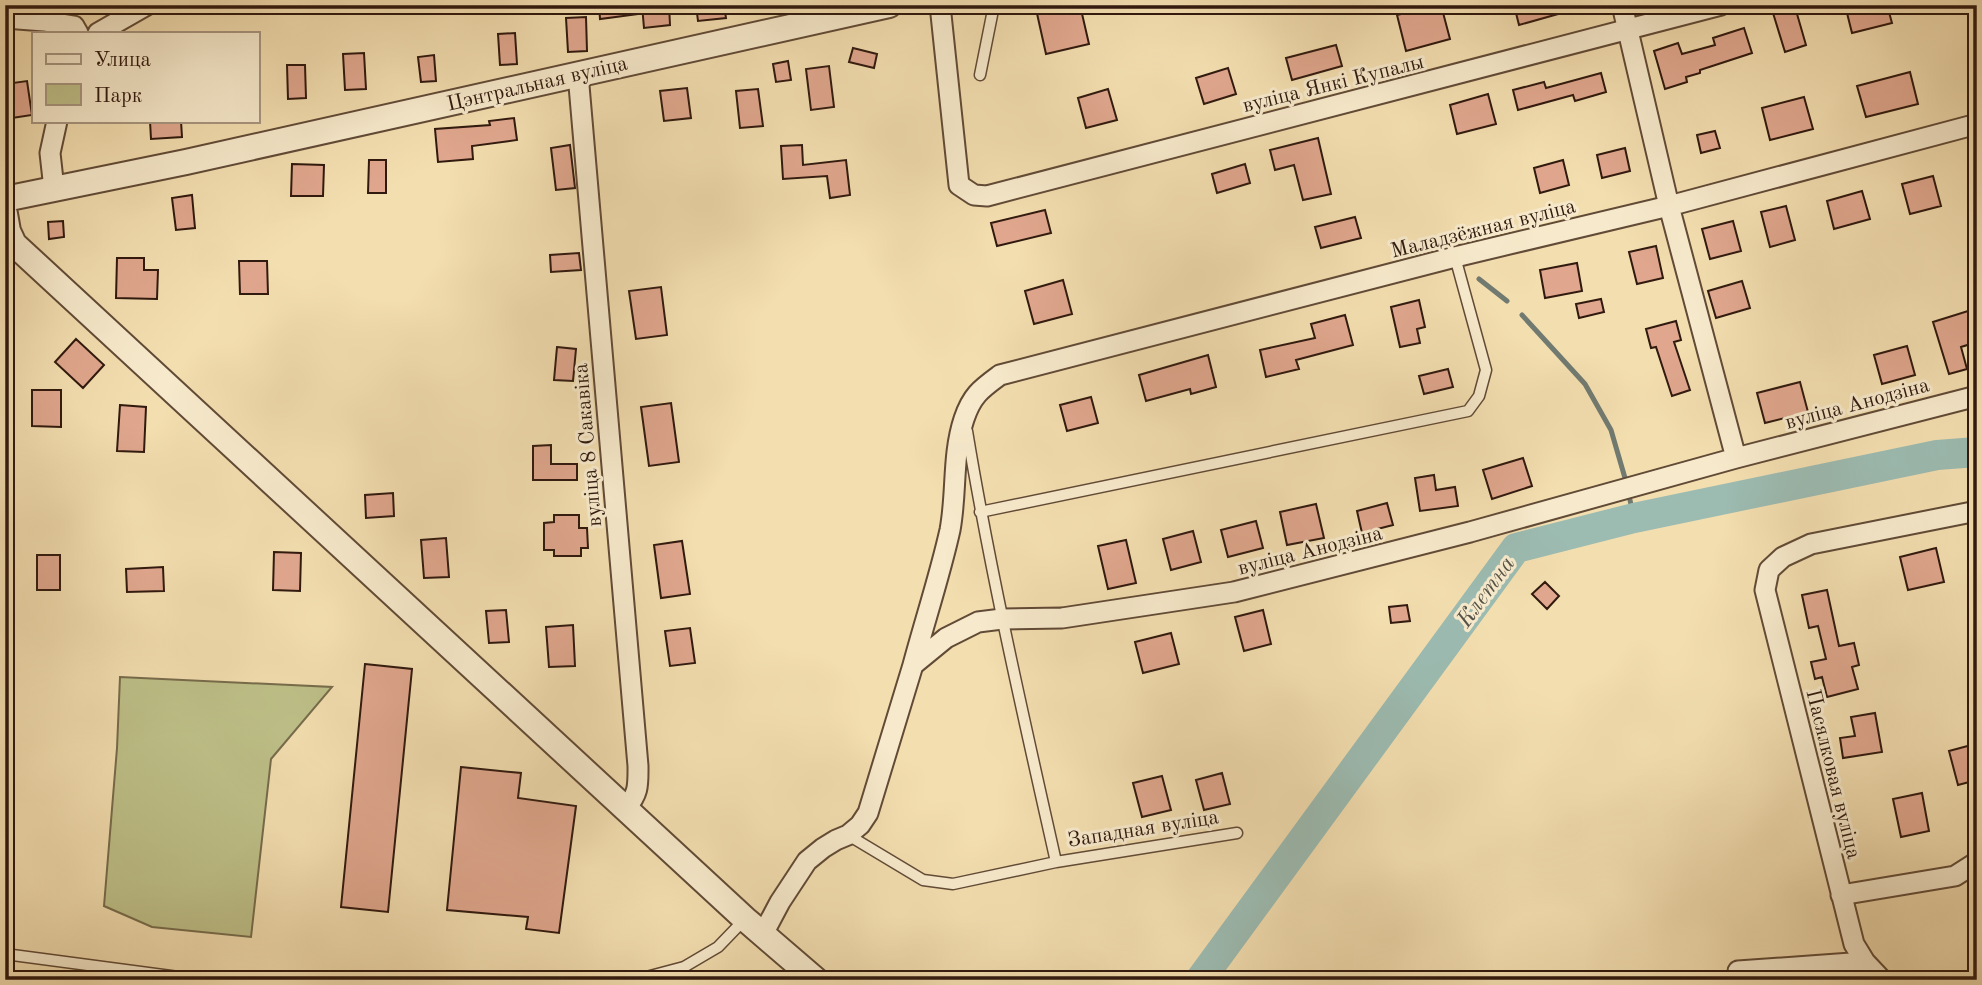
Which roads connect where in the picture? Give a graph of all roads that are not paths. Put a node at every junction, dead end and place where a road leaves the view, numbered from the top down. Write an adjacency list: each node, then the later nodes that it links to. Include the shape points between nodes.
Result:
1 (146, 5): 10 (street)
2 (889, 5): 11 (street, Цэнтральная вуліца)
3 (940, 5): 8 (street, вуліца Янкі Купалы, via 959,185 974,195 987,196)
4 (994, 5): 12 (lane)
5 (1622, 5): 8 (street)
6 (1721, 5): 8 (street, вуліца Янкі Купалы)
7 (5, 18): 9 (street, via 74,26)
8 (1629, 30): 17 (street)
9 (77, 32)
10 (100, 32)
11 (578, 74): 15 (street, Цэнтральная вуліца); 27 (street, вуліца 8 Сакавіка, via 638,766 635,798)
12 (980, 75)
13 (57, 122): 15 (street, via 50,153)
14 (1977, 124): 17 (street, Маладзёжная вуліца)
15 (54, 189): 16 (street, Цэнтральная вуліца)
16 (5, 198)
17 (1669, 206): 19 (street, Маладзёжная вуліца); 22 (street)
18 (5, 214): 27 (street, via 14,244)
19 (1455, 257): 21 (street, Маладзёжная вуліца, via 1000,375 977,391); 24 (lane, via 1486,370 1479,396 1468,411)
20 (1977, 396): 22 (street, вуліца Анодзіна)
21 (964, 417): 24 (lane); 26 (street, via 950,531)
22 (1736, 458): 25 (street, вуліца Анодзіна, via 1234,592 1062,618)
23 (1977, 511): 32 (street, Пасялковая вуліца, via 1811,544 1783,557 1769,570 1765,590)
24 (980, 512): 25 (lane)
25 (1002, 619): 26 (street, вуліца Анодзіна, via 967,627); 30 (lane)
26 (913, 665): 29 (street, via 868,813)
27 (626, 808): 33 (street)
28 (1237, 833): 30 (lane, Западная вуліца)
29 (848, 835): 30 (lane, Западная вуліца, via 923,880 953,884); 33 (street, via 807,861)
30 (1056, 862)
31 (1977, 862): 32 (street, via 1955,876)
32 (1840, 895): 35 (street, Пасялковая вуліца, via 1854,944)
33 (754, 927): 38 (lane, via 684,967); 39 (street)
34 (5, 954): 37 (lane)
35 (1865, 962): 36 (street); 40 (street, Пасялковая вуліца)
36 (1738, 971)
37 (201, 980)
38 (635, 980)
39 (816, 980)
40 (1882, 980)

